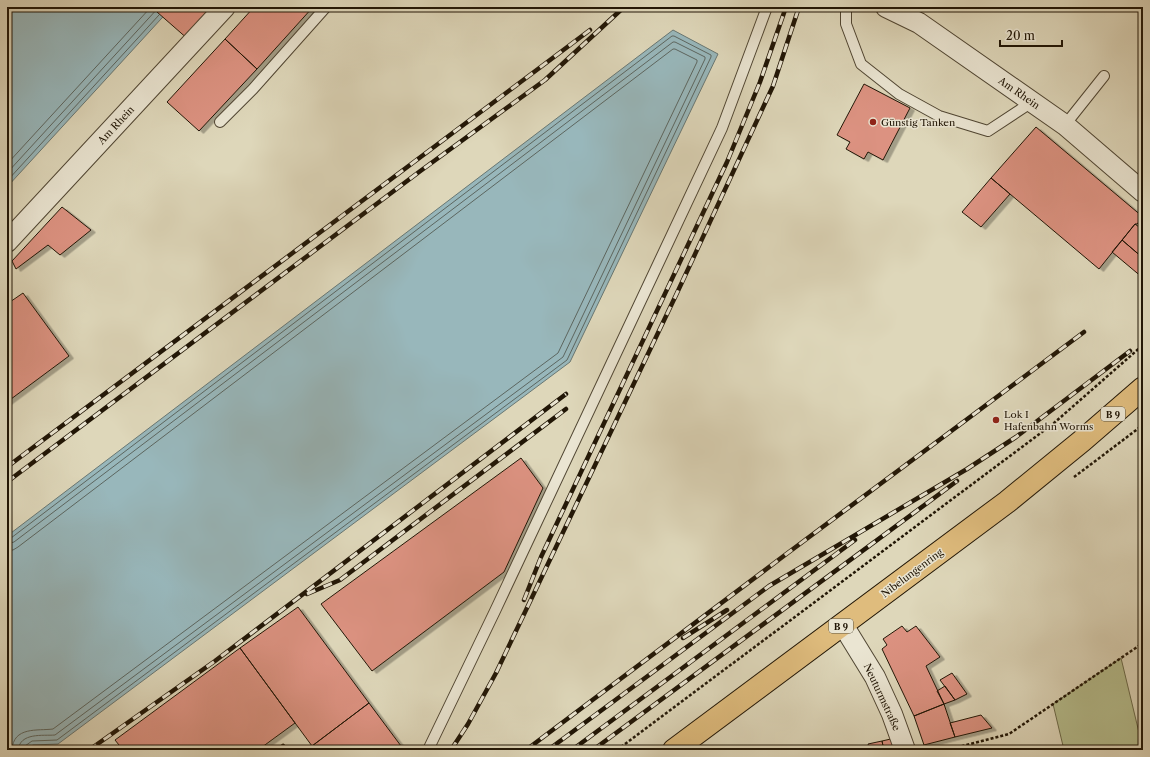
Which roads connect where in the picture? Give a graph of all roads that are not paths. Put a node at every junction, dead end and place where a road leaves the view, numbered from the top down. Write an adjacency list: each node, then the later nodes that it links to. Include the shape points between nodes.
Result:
1 (225, 7): 12 (street, Am Rhein)
2 (326, 7): 9 (lane)
3 (767, 7): 15 (lane, via 722,128)
4 (846, 7): 8 (lane, via 846,24 861,64 899,94 940,116 988,131)
5 (886, 7): 6 (street, Am Rhein)
6 (923, 15): 8 (street, Am Rhein)
7 (1104, 76): 10 (lane)
8 (1032, 102): 10 (street, Am Rhein)
9 (220, 122)
10 (1065, 125): 11 (street, Am Rhein)
11 (1143, 192)
12 (7, 242)
13 (1143, 388): 14 (main road, Nibelungenring / B 9, via 1007,502)
14 (843, 624): 16 (main road, Nibelungenring / B 9); 17 (street, Neuturmstraße, via 875,677)
15 (428, 750)
16 (674, 750)
17 (905, 750)

